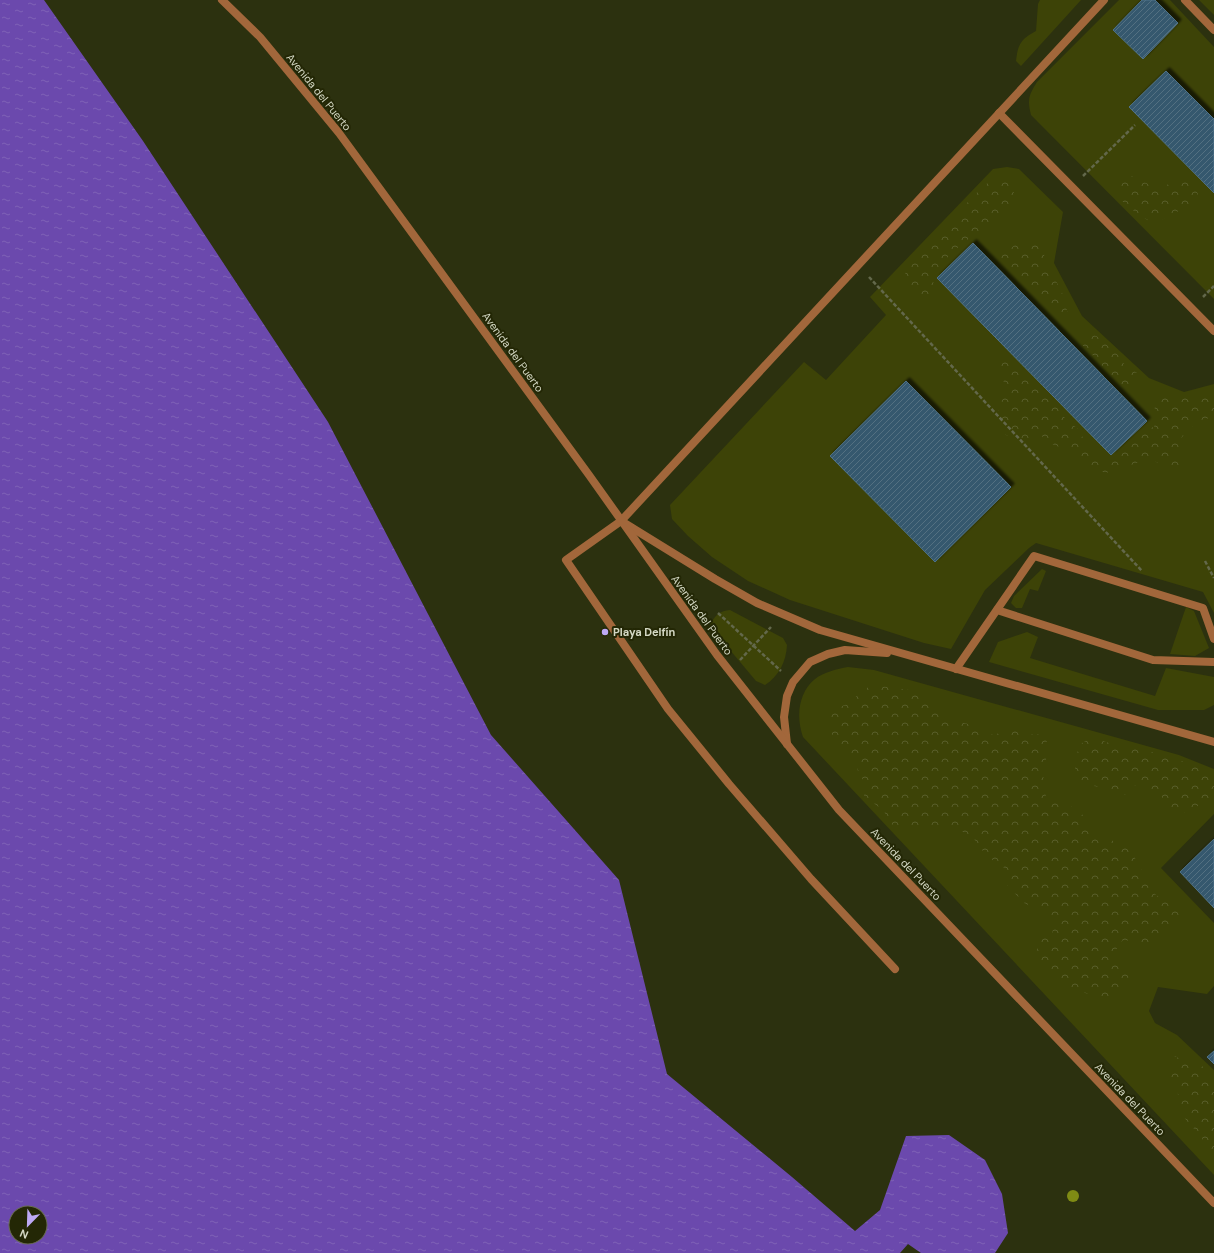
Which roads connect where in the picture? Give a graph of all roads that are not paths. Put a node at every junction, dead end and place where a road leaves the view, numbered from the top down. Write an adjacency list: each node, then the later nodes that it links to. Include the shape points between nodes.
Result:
1 (222, 0): 7 (street, Avenida del Puerto, via 260,37 339,133)
2 (1104, 0): 5 (street)
3 (1185, 0): 4 (street)
4 (1214, 30)
5 (1000, 113): 6 (street); 7 (street)
6 (1214, 331)
7 (621, 521): 10 (street, via 757,603 820,630); 14 (street, Avenida del Puerto, via 717,656); 15 (street, via 566,560 668,708 729,784)
8 (997, 610): 9 (street, via 1034,556 1203,608); 11 (street, via 1153,660); 12 (street)
9 (1214, 639)
10 (907, 655): 12 (street); 14 (street, via 846,650 810,662 793,682 787,696 784,717)
11 (1214, 662)
12 (956, 669): 13 (street)
13 (1214, 742)
14 (787, 744): 16 (street, Avenida del Puerto, via 839,810)
15 (895, 969)
16 (1214, 1203)

